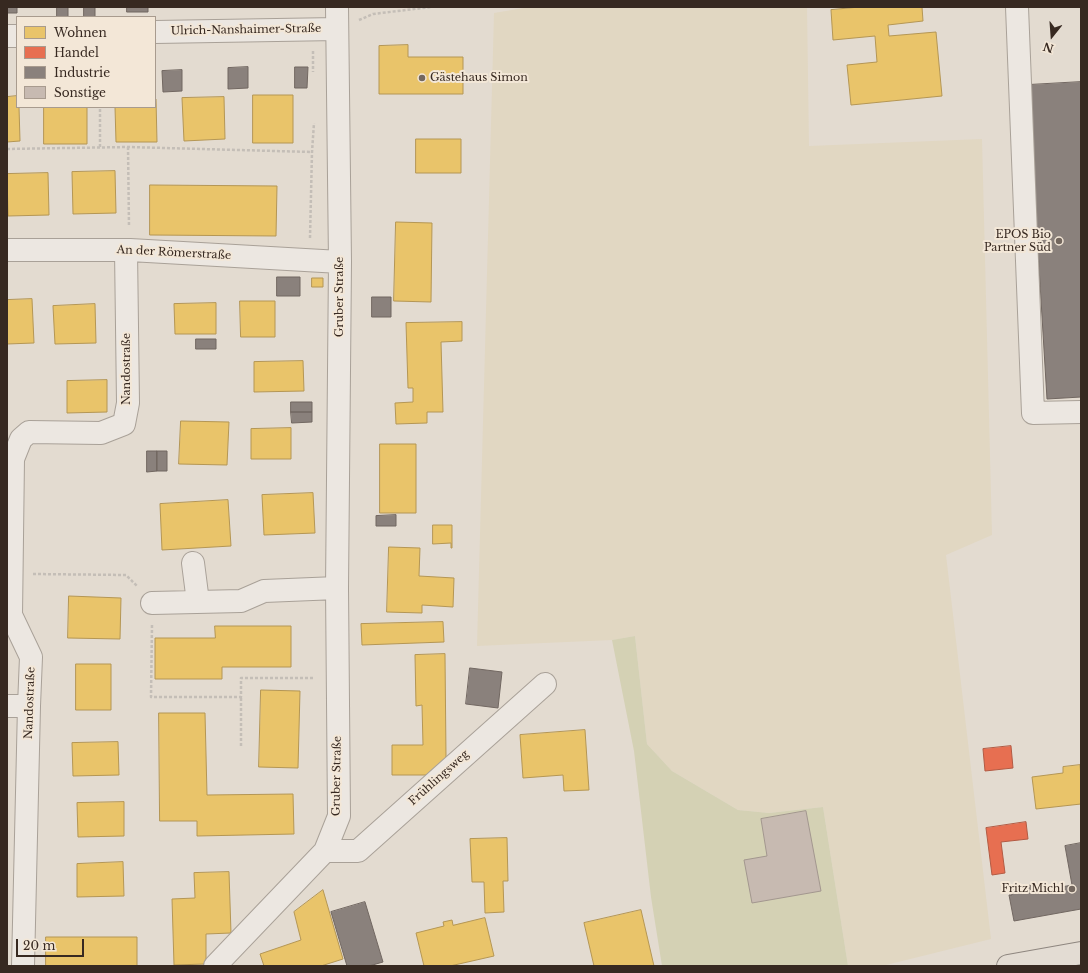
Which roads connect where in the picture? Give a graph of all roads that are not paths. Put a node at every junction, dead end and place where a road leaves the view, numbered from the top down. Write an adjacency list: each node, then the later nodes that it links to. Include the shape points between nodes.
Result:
1 (337, 7): 3 (street, Gruber Straße)
2 (1017, 7): 8 (street, via 1033,414)
3 (337, 29): 4 (street, Ulrich-Nanshaimer-Straße); 7 (street, Gruber Straße)
4 (156, 32)
5 (7, 250): 6 (street, An der Römerstraße)
6 (128, 250): 7 (street, An der Römerstraße); 15 (street, Nandostraße, via 128,403 124,424 101,434 29,432 21,439 13,459 11,615 31,657)
7 (340, 262): 10 (street, Gruber Straße)
8 (1081, 412)
9 (193, 563): 11 (street)
10 (337, 588): 11 (street, via 264,592 241,601); 16 (street, Gruber Straße, via 338,816)
11 (198, 602): 12 (street)
12 (152, 604)
13 (545, 684): 16 (street, Frühlingsweg, via 358,851)
14 (7, 706): 15 (street)
15 (29, 706): 18 (street, Nandostraße)
16 (325, 851): 19 (street, Gruber Straße)
17 (1081, 953): 20 (main road)
18 (23, 966)
19 (215, 966)
20 (1008, 966)

